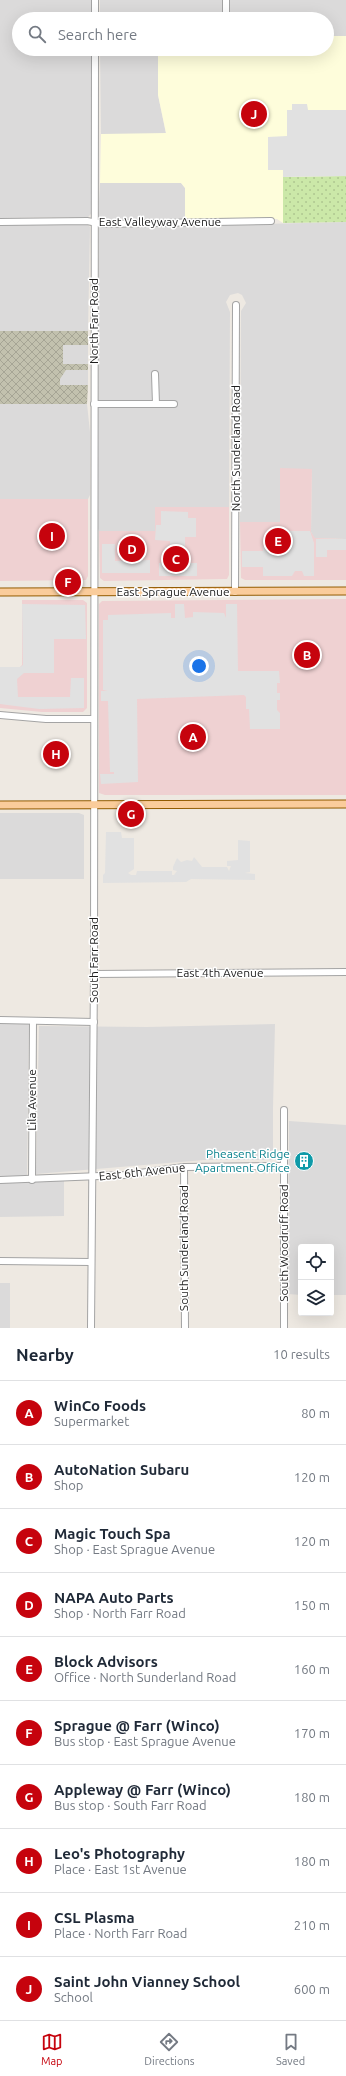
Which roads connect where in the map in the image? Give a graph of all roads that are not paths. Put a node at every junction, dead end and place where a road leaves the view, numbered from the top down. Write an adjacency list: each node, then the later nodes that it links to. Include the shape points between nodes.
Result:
1 (96, 0): 3 (street)
2 (226, 0): 4 (street)
3 (95, 12)
4 (226, 12)
5 (95, 56): 8 (street, North Farr Road)
6 (271, 221): 8 (street, East Valleyway Avenue)
7 (0, 222): 8 (street, East Valleyway Avenue)
8 (95, 223): 11 (street, North Farr Road)
9 (236, 305): 17 (street, North Sunderland Road)
10 (155, 374): 12 (street)
11 (94, 404): 12 (street); 16 (street, North Farr Road)
12 (156, 404): 13 (street)
13 (174, 404)
14 (346, 591): 17 (main road, East Sprague Avenue)
15 (0, 592): 16 (main road, East Sprague Avenue)
16 (94, 592): 17 (main road, East Sprague Avenue); 19 (street, South Farr Road)
17 (235, 592)
18 (0, 715): 19 (street, via 46,719)
19 (93, 719): 22 (street, South Farr Road)
20 (346, 804): 22 (main road)
21 (0, 805): 22 (main road)
22 (94, 805): 24 (street, South Farr Road)
23 (346, 972): 24 (street, East 4th Avenue)
24 (94, 974): 27 (street, South Farr Road)
25 (0, 1020): 26 (street)
26 (33, 1021): 27 (street); 33 (street, Lila Avenue)
27 (94, 1022): 31 (street, South Farr Road)
28 (284, 1110): 29 (street, South Woodruff Road)
29 (284, 1166): 30 (street, East 6th Avenue); 38 (street, South Woodruff Road)
30 (184, 1167): 31 (street, East 6th Avenue); 37 (street, South Sunderland Road)
31 (91, 1177): 33 (street, East 6th Avenue); 35 (street, South Farr Road)
32 (0, 1180): 33 (street, East 6th Avenue)
33 (32, 1180)
34 (0, 1261): 35 (street)
35 (91, 1262): 36 (street, South Farr Road)
36 (91, 1328)
37 (184, 1328)
38 (284, 1328)

